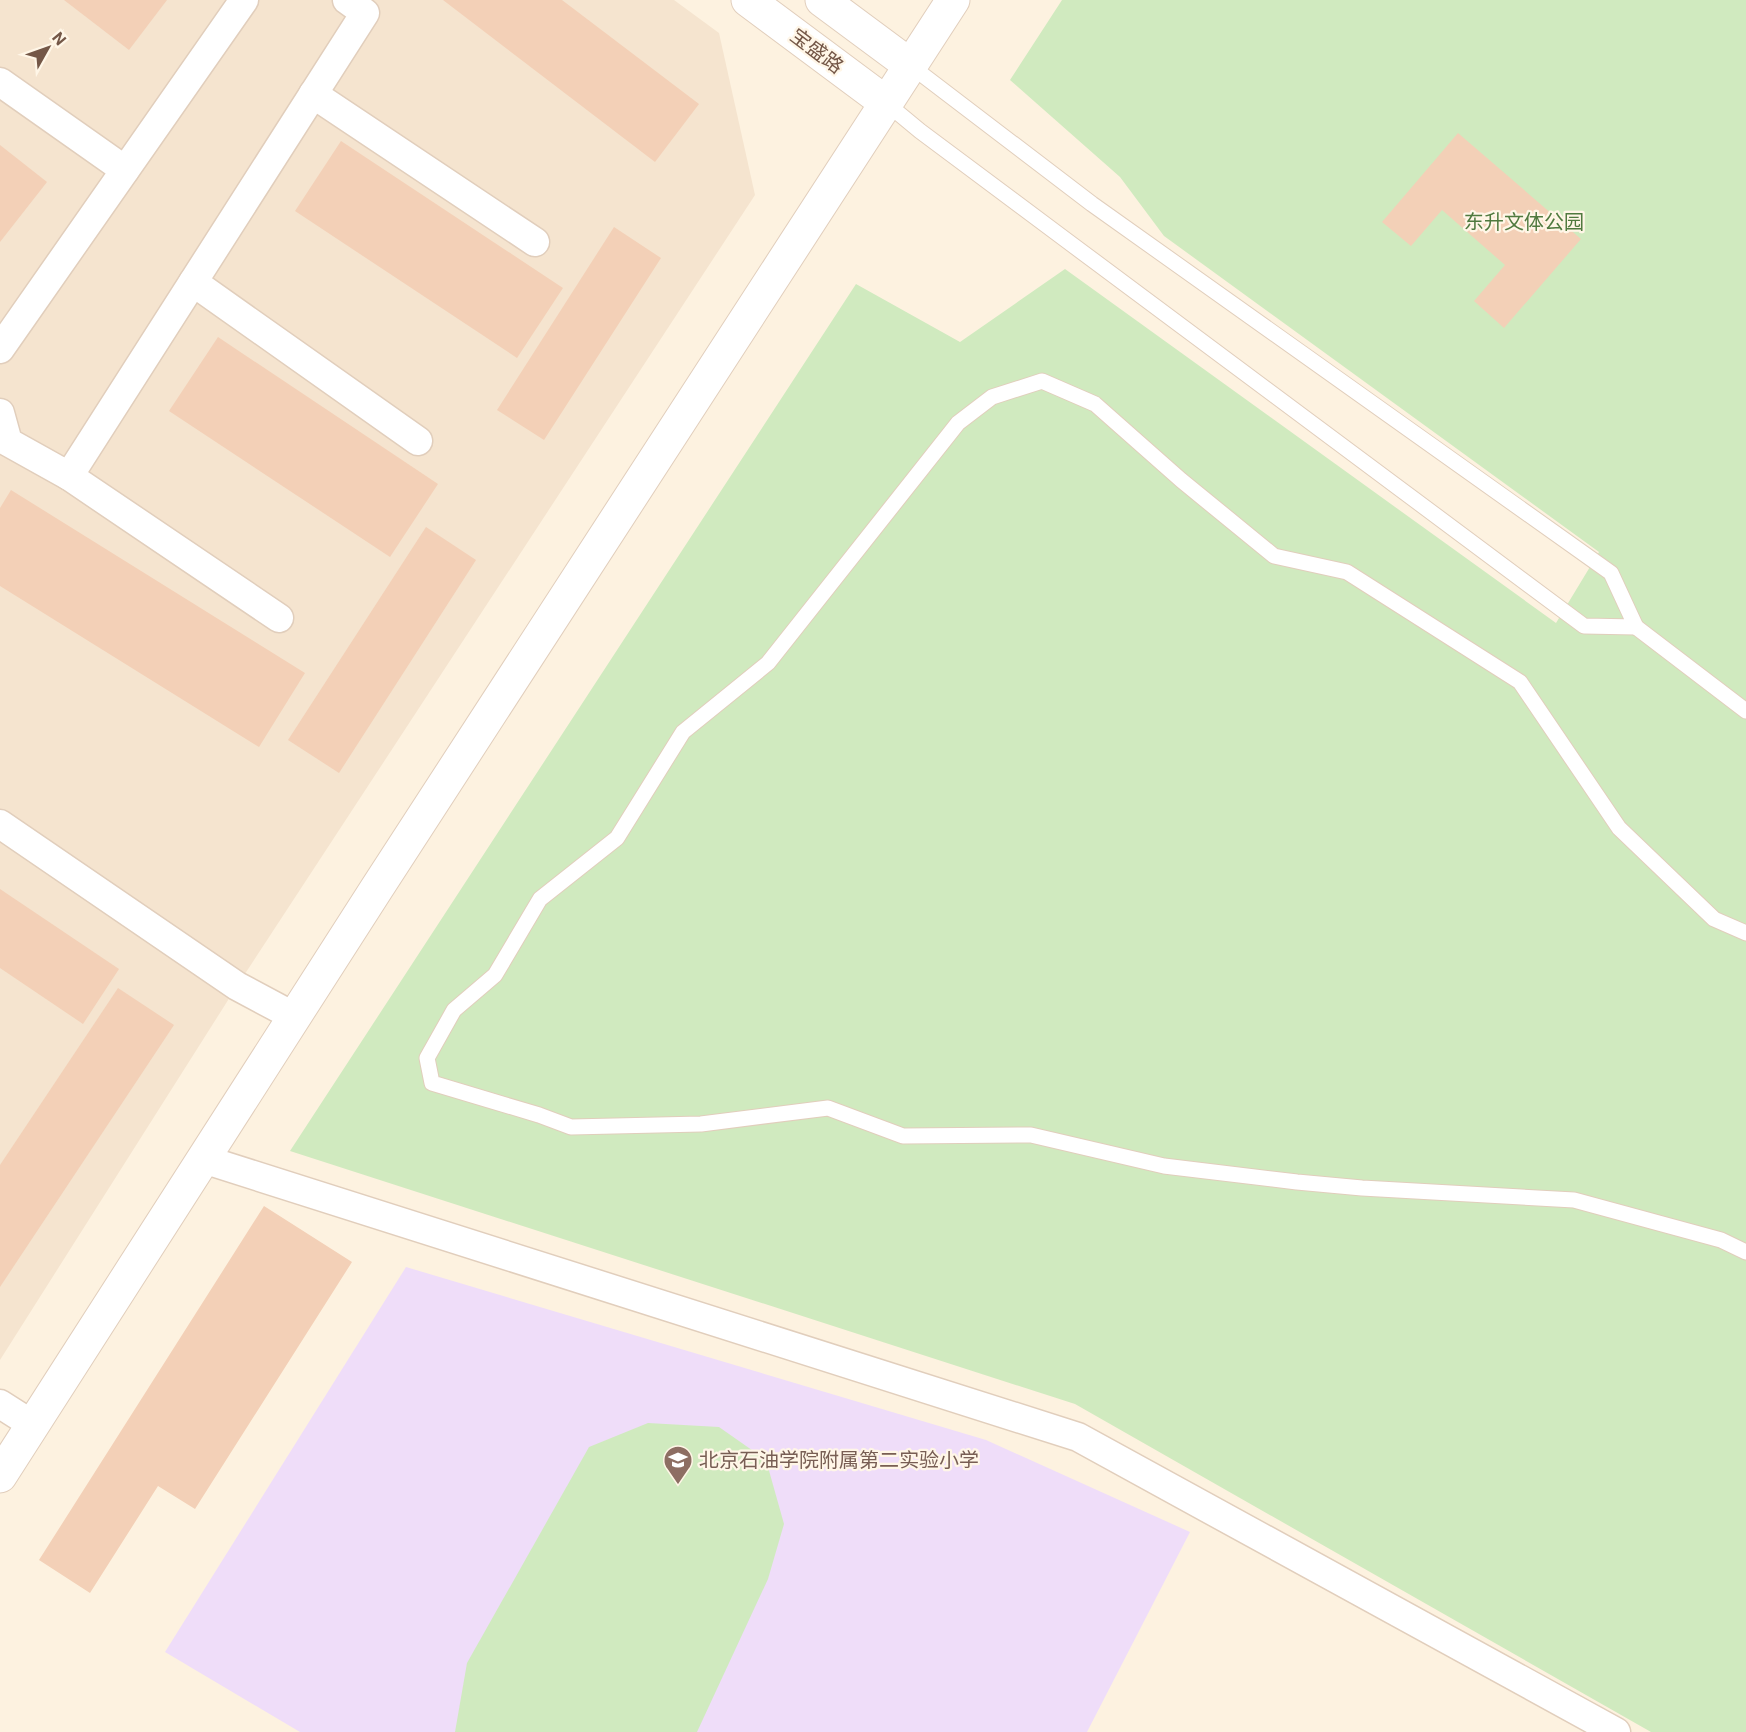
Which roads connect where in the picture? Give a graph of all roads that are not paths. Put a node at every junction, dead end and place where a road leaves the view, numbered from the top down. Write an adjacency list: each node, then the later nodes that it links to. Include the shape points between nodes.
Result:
1 (244, 0): 10 (street)
2 (347, 0): 8 (street, via 365,13)
3 (748, 0): 9 (street, 宝盛路)
4 (822, 0): 6 (street)
5 (953, 0): 6 (street)
6 (910, 66): 9 (street); 19 (lane, via 1092,204 1611,573)
7 (0, 82): 10 (street)
8 (313, 94): 11 (street); 12 (street)
9 (885, 102): 19 (lane, via 1584,626); 23 (street)
10 (125, 170): 13 (street)
11 (535, 242)
12 (193, 282): 15 (street); 17 (street)
13 (0, 349)
14 (0, 413): 16 (street)
15 (418, 441)
16 (4, 449): 17 (street)
17 (69, 476): 18 (street)
18 (279, 618)
19 (1636, 627): 20 (lane)
20 (1746, 711)
21 (0, 824): 23 (street, via 237,986)
22 (1746, 933): 25 (lane, via 1714,919 1619,828 1520,682 1347,572 1274,556 1095,404 1042,381 992,397 958,423 768,663 683,732 617,838 540,899 495,975 454,1010 427,1058 432,1083 571,1127 701,1124 828,1108 903,1136 1031,1135 1164,1166 1297,1182 1574,1200 1721,1240)
23 (295, 1017): 24 (street)
24 (203, 1159): 27 (street); 29 (street, via 1078,1437)
25 (1746, 1252)
26 (0, 1404): 27 (street)
27 (33, 1425): 28 (street)
28 (0, 1476)
29 (1616, 1732)

